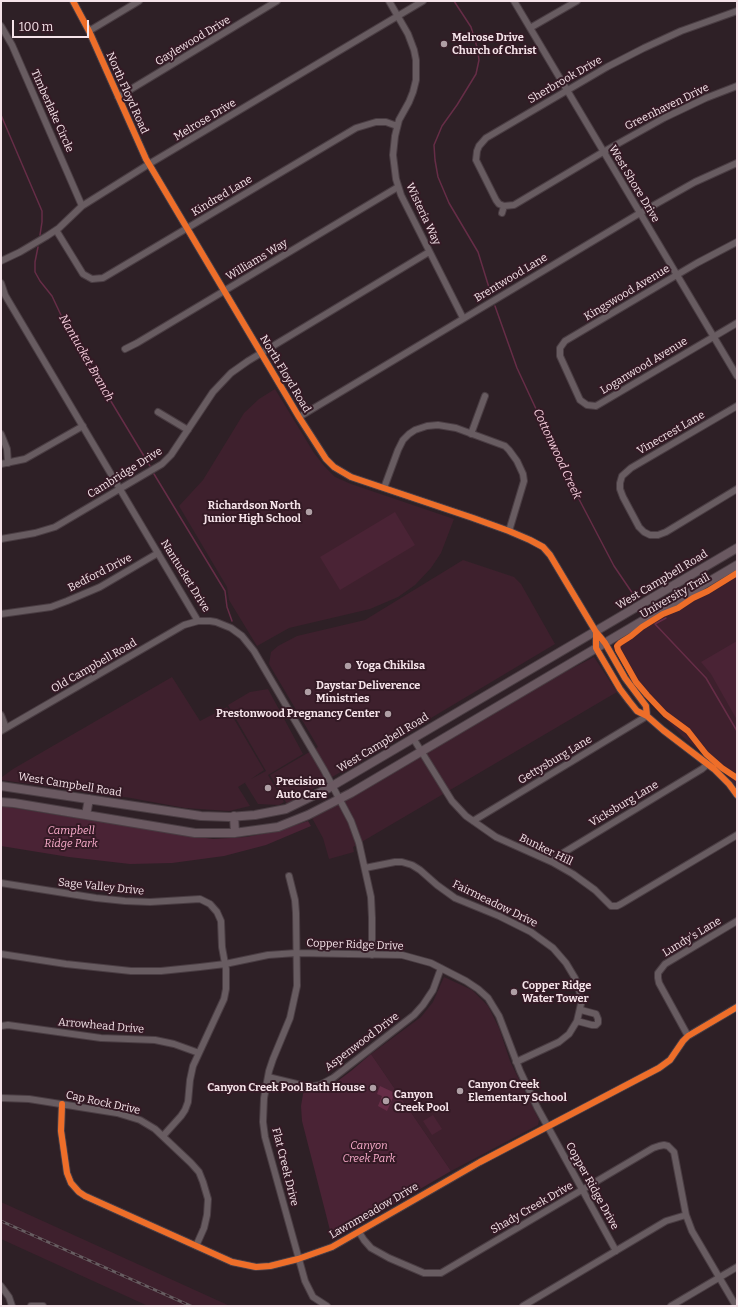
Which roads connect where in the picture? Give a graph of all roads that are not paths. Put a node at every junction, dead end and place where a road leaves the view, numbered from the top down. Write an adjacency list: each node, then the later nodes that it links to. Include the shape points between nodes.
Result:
1 (73, 1): 12 (street, North Floyd Road)
2 (139, 1): 12 (street)
3 (278, 1): 15 (street, Gaylewood Drive)
4 (389, 1): 9 (street, Wisteria Way)
5 (423, 1): 9 (street, Melrose Drive)
6 (514, 1): 11 (street, West Shore Drive)
7 (577, 1): 11 (street)
8 (737, 11): 14 (street, Sherbrook Drive, via 681,31 644,48)
9 (399, 16): 16 (street, Wisteria Way, via 414,50 416,80); 19 (street, Melrose Drive)
10 (1, 26): 21 (street, Timberlake Circle, via 12,45)
11 (530, 28): 14 (street, West Shore Drive)
12 (89, 31): 15 (street, North Floyd Road)
13 (737, 86): 17 (street, Greenhaven Drive, via 664,118)
14 (567, 90): 17 (street, West Shore Drive); 22 (street, Sherbrook Drive, via 491,134 479,146 476,156 478,164)
15 (118, 97): 19 (street, North Floyd Road)
16 (397, 126): 20 (street, Wisteria Way, via 394,171); 24 (street, Kindred Lane, via 376,122 356,128)
17 (603, 152): 22 (street, Greenhaven Drive); 23 (street, West Shore Drive)
18 (737, 163): 23 (street, Brentwood Lane, via 695,182)
19 (149, 164): 21 (street, Melrose Drive); 24 (street, North Floyd Road)
20 (398, 187): 27 (street, Wisteria Way); 31 (street, Williams Way)
21 (82, 206): 25 (street, Melrose Drive)
22 (503, 209)
23 (640, 213): 29 (street, West Shore Drive); 32 (street, Brentwood Lane)
24 (186, 229): 25 (street, Kindred Lane, via 100,279 87,277); 31 (street, North Floyd Road)
25 (56, 230): 28 (street, Melrose Drive)
26 (737, 242): 29 (street, Kingswood Avenue)
27 (429, 252): 32 (street, Wisteria Way); 36 (street, Cambridge Drive)
28 (1, 261)
29 (677, 275): 34 (street, West Shore Drive); 38 (street, Kingswood Avenue, via 565,342 560,348 560,356)
30 (1, 283): 43 (street, Nantucket Drive, via 9,301)
31 (224, 291): 35 (street, Williams Way); 36 (street, North Floyd Road)
32 (463, 318): 42 (street, Brentwood Lane)
33 (737, 323): 34 (street, Loganwood Avenue)
34 (713, 336): 37 (street, West Shore Drive); 38 (street, Loganwood Avenue, via 596,406 586,405 580,400)
35 (125, 349)
36 (261, 354): 42 (street, North Floyd Road); 44 (street, Cambridge Drive, via 238,367 221,382)
37 (737, 376)
38 (570, 380)
39 (485, 396): 46 (street)
40 (737, 406): 51 (street, Vinecrest Lane, via 631,468 622,476 620,483 623,497 639,528 650,535 666,532)
41 (158, 412): 44 (street)
42 (299, 417): 49 (street, North Floyd Road, via 334,467 351,477)
43 (83, 426): 47 (street, via 25,459); 50 (street, Nantucket Drive)
44 (188, 430): 50 (street, Cambridge Drive, via 167,460)
45 (1, 434): 47 (street, via 7,449)
46 (471, 434): 49 (street, via 438,424 415,430 403,440); 52 (street, via 510,450 520,468 524,481)
47 (8, 463): 48 (street)
48 (1, 464)
49 (384, 488): 52 (street, North Floyd Road)
50 (120, 489): 53 (street, Cambridge Drive, via 55,527); 55 (street, Nantucket Drive)
51 (737, 489)
52 (509, 531): 59 (street, North Floyd Road, via 530,540 546,551)
53 (1, 539)
54 (737, 548): 59 (main road, West Campbell Road)
55 (158, 553): 57 (street, Bedford Drive, via 100,586 67,601 51,607); 58 (street, Nantucket Drive)
56 (737, 565): 60 (main road)
57 (1, 614)
58 (198, 621): 66 (street, Old Campbell Road, via 169,633); 71 (street, Nantucket Drive, via 216,622 231,628 249,644)
59 (596, 632): 60 (street, North Floyd Road); 61 (street, North Floyd Road); 62 (main road, West Campbell Road)
60 (605, 643): 61 (main road); 65 (street, North Floyd Road, via 625,678 646,706)
61 (596, 648): 63 (main road); 65 (street, North Floyd Road, via 628,701 637,711)
62 (524, 672): 63 (main road); 67 (main road, West Campbell Road)
63 (532, 686): 68 (main road)
64 (1, 715): 66 (street)
65 (647, 716): 69 (street, North Floyd Road); 78 (street, Gettysburg Lane)
66 (4, 730)
67 (413, 738): 68 (street, Bunker Hill); 71 (main road, West Campbell Road)
68 (421, 751): 74 (main road); 78 (street, Bunker Hill, via 452,801)
69 (708, 764): 72 (street, North Floyd Road, via 722,776); 81 (street, Vicksburg Lane)
70 (1, 786): 73 (main road, West Campbell Road)
71 (332, 786): 74 (street, Nantucket Drive); 77 (main road, West Campbell Road, via 286,809 265,814)
72 (737, 796)
73 (89, 799): 76 (main road); 77 (main road, West Campbell Road, via 185,814)
74 (340, 799): 79 (main road, via 278,827); 82 (street, Nantucket Drive, via 355,830)
75 (1, 802): 76 (main road)
76 (86, 814): 79 (main road, via 195,832)
77 (234, 816): 79 (main road)
78 (473, 821): 81 (street, Bunker Hill, via 496,837)
79 (235, 833)
80 (737, 835): 81 (street, Bunker Hill, via 614,907 578,878)
81 (552, 862)
82 (365, 868): 88 (street, Nantucket Drive, via 371,897); 92 (street, Fairmeadow Drive, via 395,862 412,865 455,898 531,932 553,948 566,963 577,982)
83 (289, 876): 86 (street, Flat Creek Drive, via 295,900)
84 (1, 883): 89 (street, Sage Valley Drive, via 125,901 200,899 215,908 220,916)
85 (737, 921): 95 (street, Lundy's Lane, via 665,964 658,973 659,983)
86 (296, 953): 88 (street, Copper Ridge Drive); 89 (street, Copper Ridge Drive, via 268,955); 98 (street, Flat Creek Drive, via 297,986 293,1010)
87 (1, 954): 89 (street, Copper Ridge Drive, via 131,971 161,971)
88 (372, 954): 90 (street, Copper Ridge Drive, via 402,955)
89 (225, 964): 96 (street, Sage Valley Drive, via 227,981 224,999)
90 (441, 968): 97 (street, Copper Ridge Drive, via 466,981 488,998 499,1016); 98 (street, Aspenwood Drive, via 428,999 414,1014 333,1078 309,1087)
91 (737, 1007): 95 (street, Lawnmeadow Drive)
92 (581, 1010): 93 (street, Fairmeadow Drive); 93 (street, via 596,1014 598,1023 592,1025)
93 (577, 1021): 97 (street, Fairmeadow Drive, via 569,1034 559,1042)
94 (1, 1026): 96 (street, Arrowhead Drive, via 101,1038 155,1040)
95 (688, 1036): 101 (street, Lawnmeadow Drive, via 664,1064)
96 (199, 1053): 102 (street, Sage Valley Drive, via 190,1080 185,1110)
97 (516, 1062): 101 (street, Copper Ridge Drive)
98 (268, 1077): 108 (street, Flat Creek Drive, via 263,1122 265,1137)
99 (1, 1098): 100 (street, Cap Rock Drive)
100 (62, 1104): 102 (street, Cap Rock Drive, via 133,1117); 106 (street, Lawnmeadow Drive, via 61,1131 67,1173 76,1190)
101 (547, 1126): 103 (street, Copper Ridge Drive); 105 (street, Lawnmeadow Drive)
102 (163, 1136): 106 (street, Cap Rock Drive, via 199,1172 206,1189 207,1215)
103 (583, 1189): 104 (street, Shady Creek Drive, via 653,1148 668,1146 674,1152); 105 (street, Shady Creek Drive, via 441,1273 424,1273 389,1258 371,1248); 107 (street, Copper Ridge Drive)
104 (686, 1215): 107 (street, via 666,1221); 110 (street, Shady Creek Drive, via 692,1231)
105 (359, 1232): 108 (street, Lawnmeadow Drive, via 332,1247)
106 (196, 1246): 108 (street, Lawnmeadow Drive, via 232,1262 256,1266 275,1265)
107 (616, 1251): 116 (street)
108 (298, 1259): 115 (street, Flat Creek Drive, via 304,1281 311,1294)
109 (737, 1267): 110 (street)
110 (719, 1277): 117 (street); 118 (street, Shady Creek Drive)
111 (1, 1286): 112 (street)
112 (12, 1306)
113 (31, 1306): 114 (street)
114 (43, 1306)
115 (327, 1306)
116 (523, 1306)
117 (672, 1306)
118 (736, 1306)

